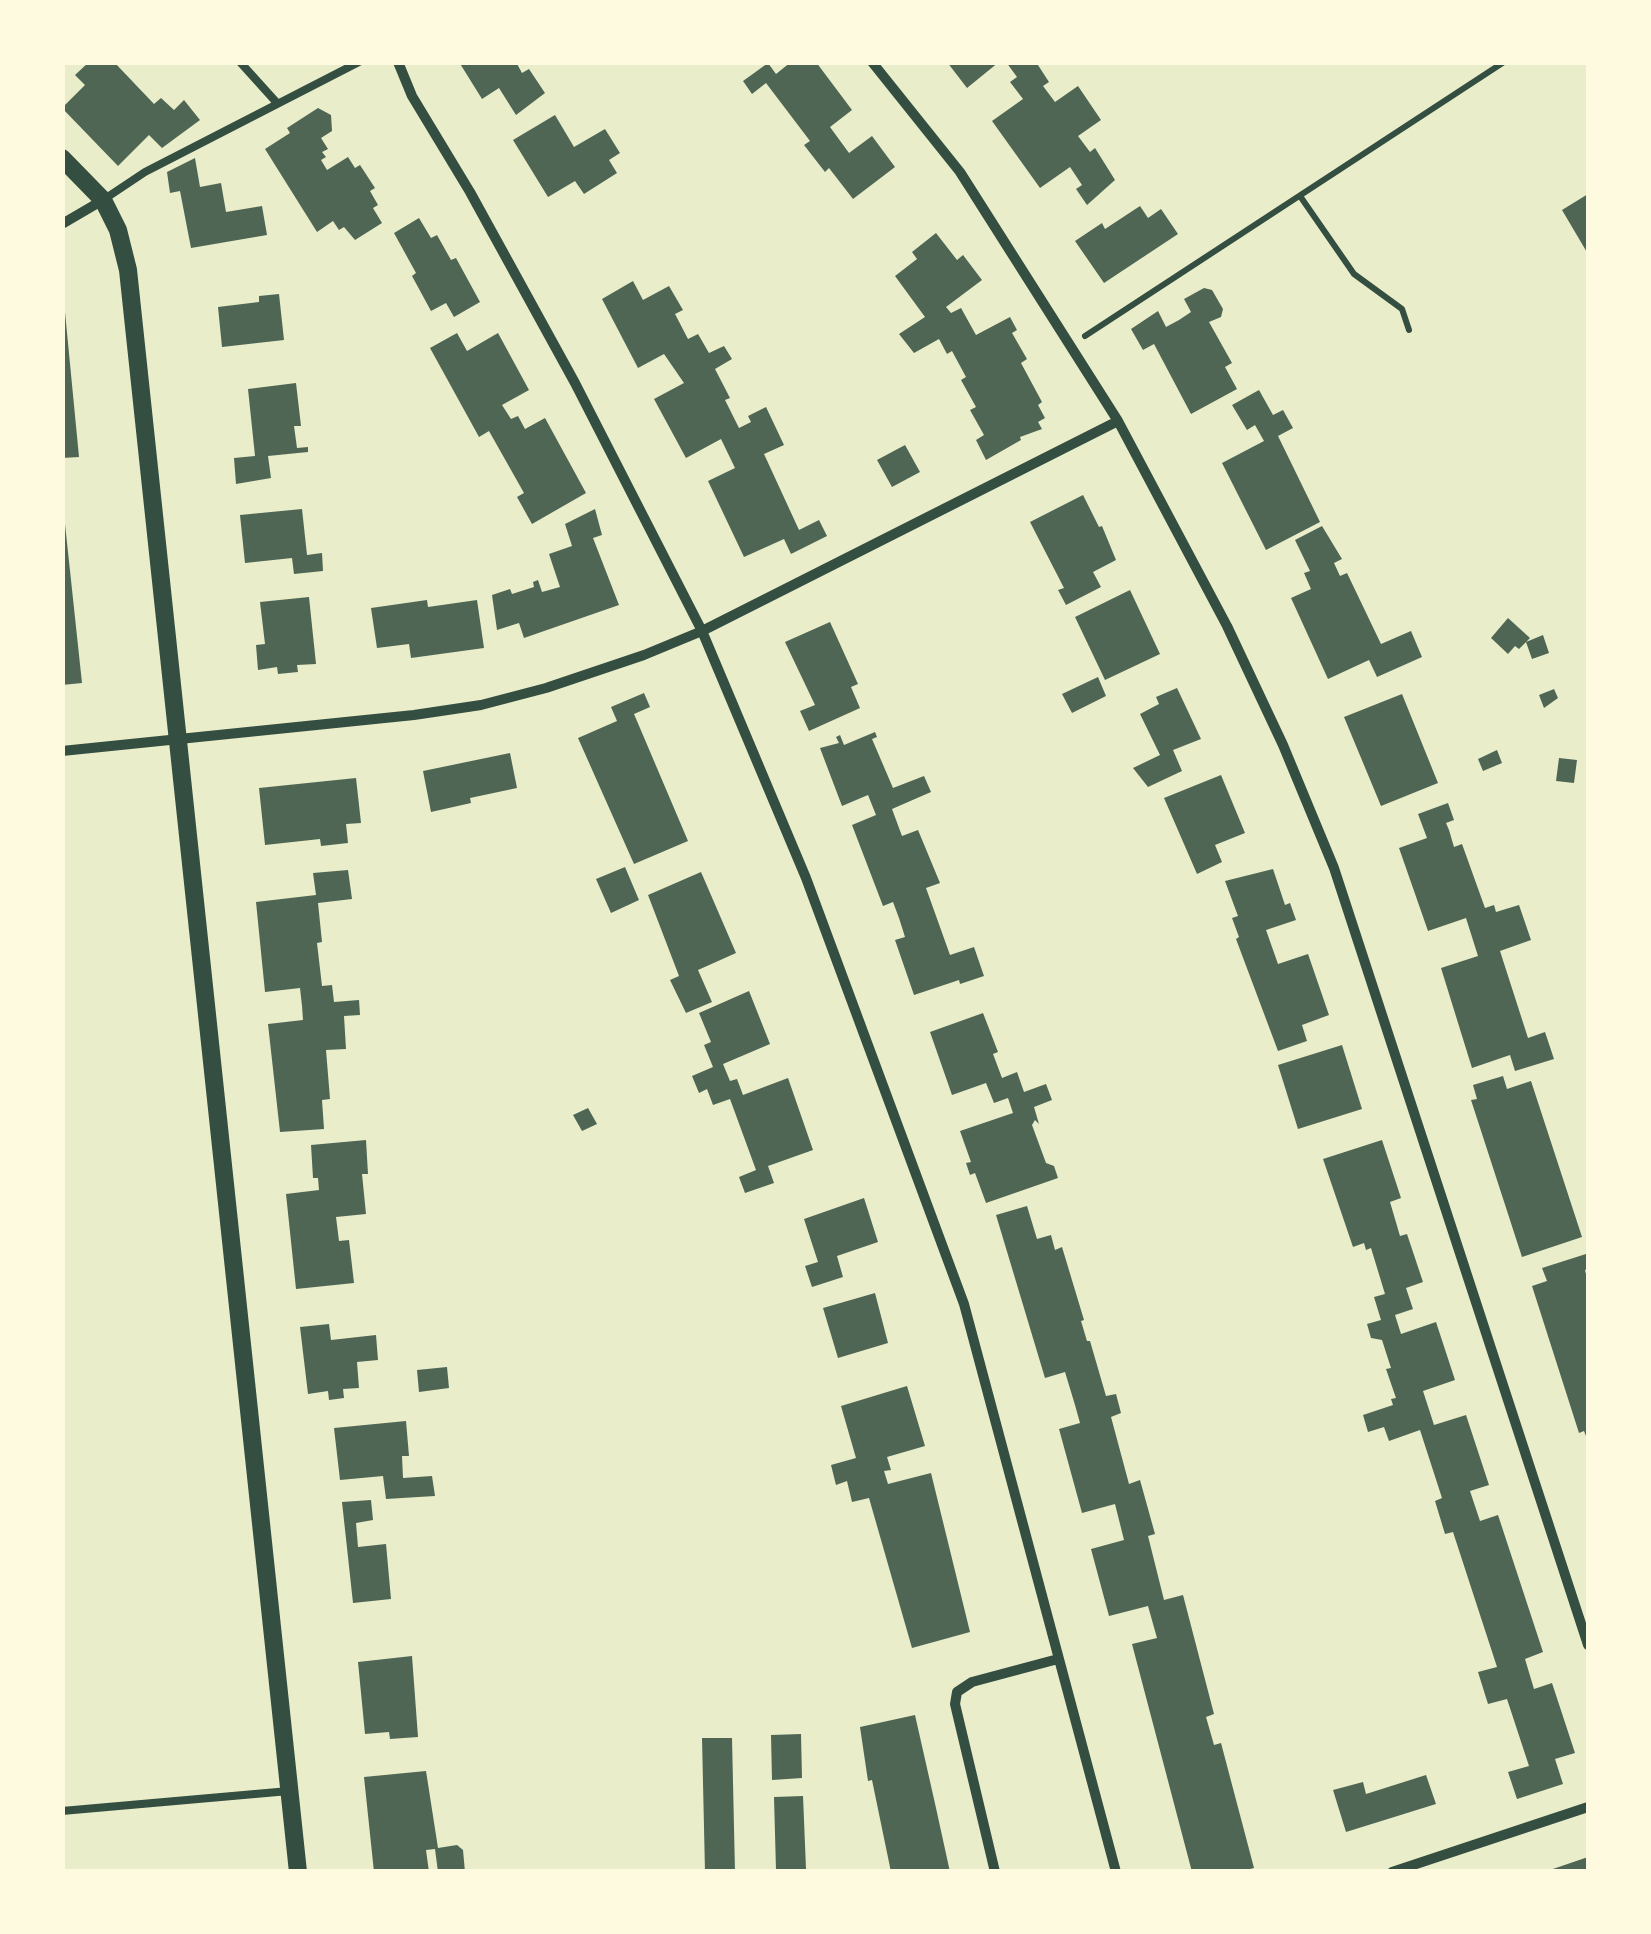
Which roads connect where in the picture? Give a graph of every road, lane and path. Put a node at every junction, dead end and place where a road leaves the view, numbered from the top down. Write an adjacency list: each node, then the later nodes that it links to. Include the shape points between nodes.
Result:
1 (240, 62): 6 (lane)
2 (359, 62): 6 (lane)
3 (398, 62): 14 (street)
4 (872, 62): 12 (street, via 960,172)
5 (1504, 62): 8 (path)
6 (277, 103): 9 (lane)
7 (62, 158): 9 (street)
8 (1300, 196): 11 (path, via 1354,274 1402,309); 12 (path)
9 (103, 200): 10 (street); 15 (street, via 128,270)
10 (62, 224)
11 (1408, 330)
12 (1072, 345): 13 (street)
13 (1118, 421): 14 (street); 17 (street, via 1228,626 1334,868)
14 (702, 631): 15 (street, via 481,705); 18 (street, via 806,878 964,1304)
15 (176, 740): 16 (street); 19 (street)
16 (62, 751)
17 (1588, 1645)
18 (1058, 1659): 23 (street, via 957,1692); 24 (street)
19 (289, 1791): 21 (lane); 22 (street)
20 (1588, 1806): 25 (street)
21 (62, 1812)
22 (298, 1872)
23 (994, 1872)
24 (1116, 1872)
25 (1392, 1872)

